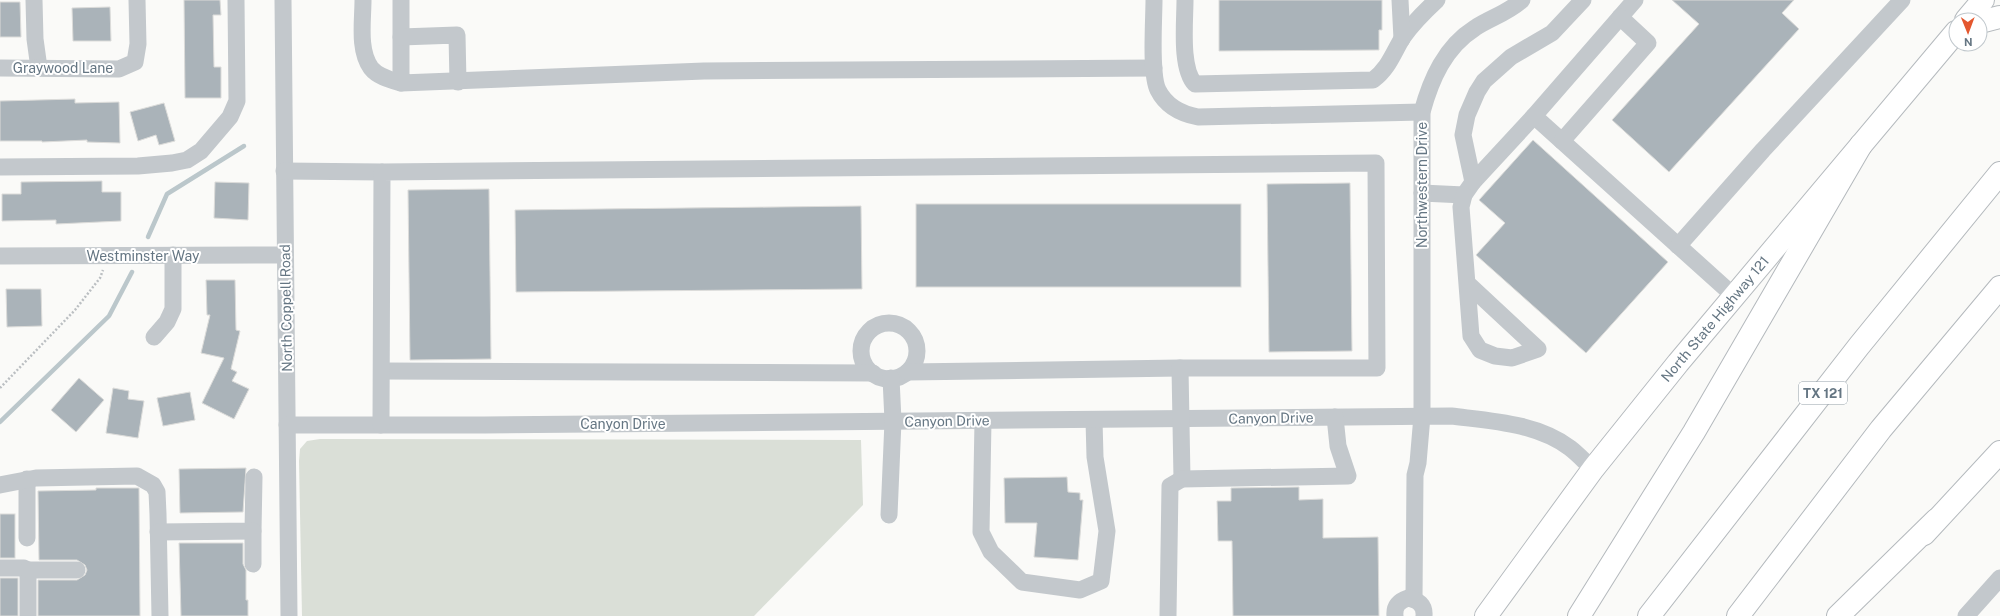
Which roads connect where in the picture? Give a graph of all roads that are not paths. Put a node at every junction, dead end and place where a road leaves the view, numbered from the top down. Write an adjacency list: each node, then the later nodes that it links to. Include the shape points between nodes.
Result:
1 (34, 0): 22 (street)
2 (137, 0): 22 (street, Graywood Lane, via 138,44 135,62 119,69)
3 (236, 0): 30 (street, via 237,101 230,117 201,151 187,160 172,164)
4 (283, 0): 31 (street, North Coppell Road)
5 (363, 0): 25 (street, via 364,51 371,68 384,77)
6 (401, 0): 18 (street)
7 (1154, 0): 23 (street)
8 (1185, 0): 19 (street, via 1186,57 1189,78 1195,84 1373,80 1384,72)
9 (1400, 0): 19 (street)
10 (1437, 0): 19 (street, via 1416,20)
11 (1522, 0): 26 (street, Northwestern Drive, via 1459,39 1429,86)
12 (1583, 0): 34 (street, via 1552,33 1511,56 1480,86 1467,115 1463,135)
13 (1635, 0): 16 (street)
14 (1902, 0): 36 (street)
15 (1982, 6): 17 (main road)
16 (1620, 17): 27 (street); 28 (street, via 1648,43)
17 (2000, 17)
18 (401, 37): 24 (street, via 457,36); 25 (street)
19 (1402, 39)
20 (1948, 42): 29 (main road, North State Highway 121)
21 (0, 68): 22 (street, Graywood Lane)
22 (39, 68)
23 (1154, 68): 24 (street, via 704,71); 26 (street, via 1158,90 1174,109 1198,117)
24 (458, 82): 25 (street)
25 (401, 83)
26 (1422, 112): 35 (street, Northwestern Drive)
27 (1534, 116): 28 (street); 34 (street)
28 (1562, 141): 36 (street)
29 (1861, 145): 42 (main road, North State Highway 121); 81 (main road, via 1648,509)
30 (0, 168)
31 (284, 171): 32 (street); 37 (street, North Coppell Road)
32 (382, 172): 44 (street, via 1376,163 1377,368); 45 (street)
33 (2000, 173): 82 (main road, TX 121, via 1859,346)
34 (1468, 188): 35 (street); 40 (street, via 1461,207)
35 (1422, 193): 49 (street, Northwestern Drive)
36 (1678, 246): 42 (street)
37 (285, 255): 39 (street, Westminster Way); 55 (street, North Coppell Road)
38 (0, 256): 39 (street, Westminster Way)
39 (173, 256): 43 (street, via 172,309 167,322)
40 (1467, 283): 40 (street, via 1471,336 1480,350 1494,356 1512,358 1538,349)
41 (2000, 287): 83 (main road, via 1881,429)
42 (1734, 296): 58 (main road, North State Highway 121)
43 (154, 337)
44 (1180, 368): 46 (street); 51 (street)
45 (383, 372): 47 (street); 56 (street)
46 (908, 372): 47 (street, via 917,356 916,342 909,330 901,325 883,323 868,333 861,350 863,359); 48 (street, via 900,377)
47 (873, 373): 48 (street)
48 (891, 378): 54 (street)
49 (1422, 416): 50 (street, Canyon Drive); 58 (street, Canyon Drive, via 1452,416 1524,427 1569,448); 73 (street, Northwestern Drive, via 1415,475)
50 (1335, 417): 51 (street, Canyon Drive); 61 (street, via 1338,446 1348,476)
51 (1182, 419): 53 (street, Canyon Drive); 61 (street)
52 (983, 420): 53 (street, Canyon Drive); 53 (street, via 981,532 990,552 1022,582 1080,590 1101,581 1107,531 1095,457); 54 (street, Canyon Drive)
53 (1094, 420)
54 (893, 421): 56 (street, Canyon Drive); 63 (street)
55 (287, 425): 56 (street, Canyon Drive); 76 (street, North Coppell Road)
56 (381, 425)
57 (2000, 452): 64 (main road)
58 (1593, 469): 80 (main road, North State Highway 121)
59 (254, 477): 65 (street)
60 (27, 479): 62 (street); 66 (street, via 137,476 153,485 157,492); 67 (street)
61 (1182, 479): 77 (street, via 1170,486)
62 (0, 485)
63 (889, 515)
64 (1936, 520): 84 (main road); 85 (main road)
65 (253, 531): 66 (street); 68 (street)
66 (158, 532): 75 (street)
67 (27, 538)
68 (253, 564)
69 (0, 568): 70 (street)
70 (28, 570): 71 (street); 74 (street)
71 (77, 570)
72 (2000, 578): 86 (street)
73 (1414, 599): 78 (street, via 1408,598 1398,603); 79 (street, via 1423,608)
74 (28, 616)
75 (160, 616)
76 (289, 616)
77 (1168, 616)
78 (1394, 616)
79 (1424, 616)
80 (1486, 616)
81 (1579, 616)
82 (1650, 616)
83 (1738, 616)
84 (1838, 616)
85 (1852, 616)
86 (1966, 616)

